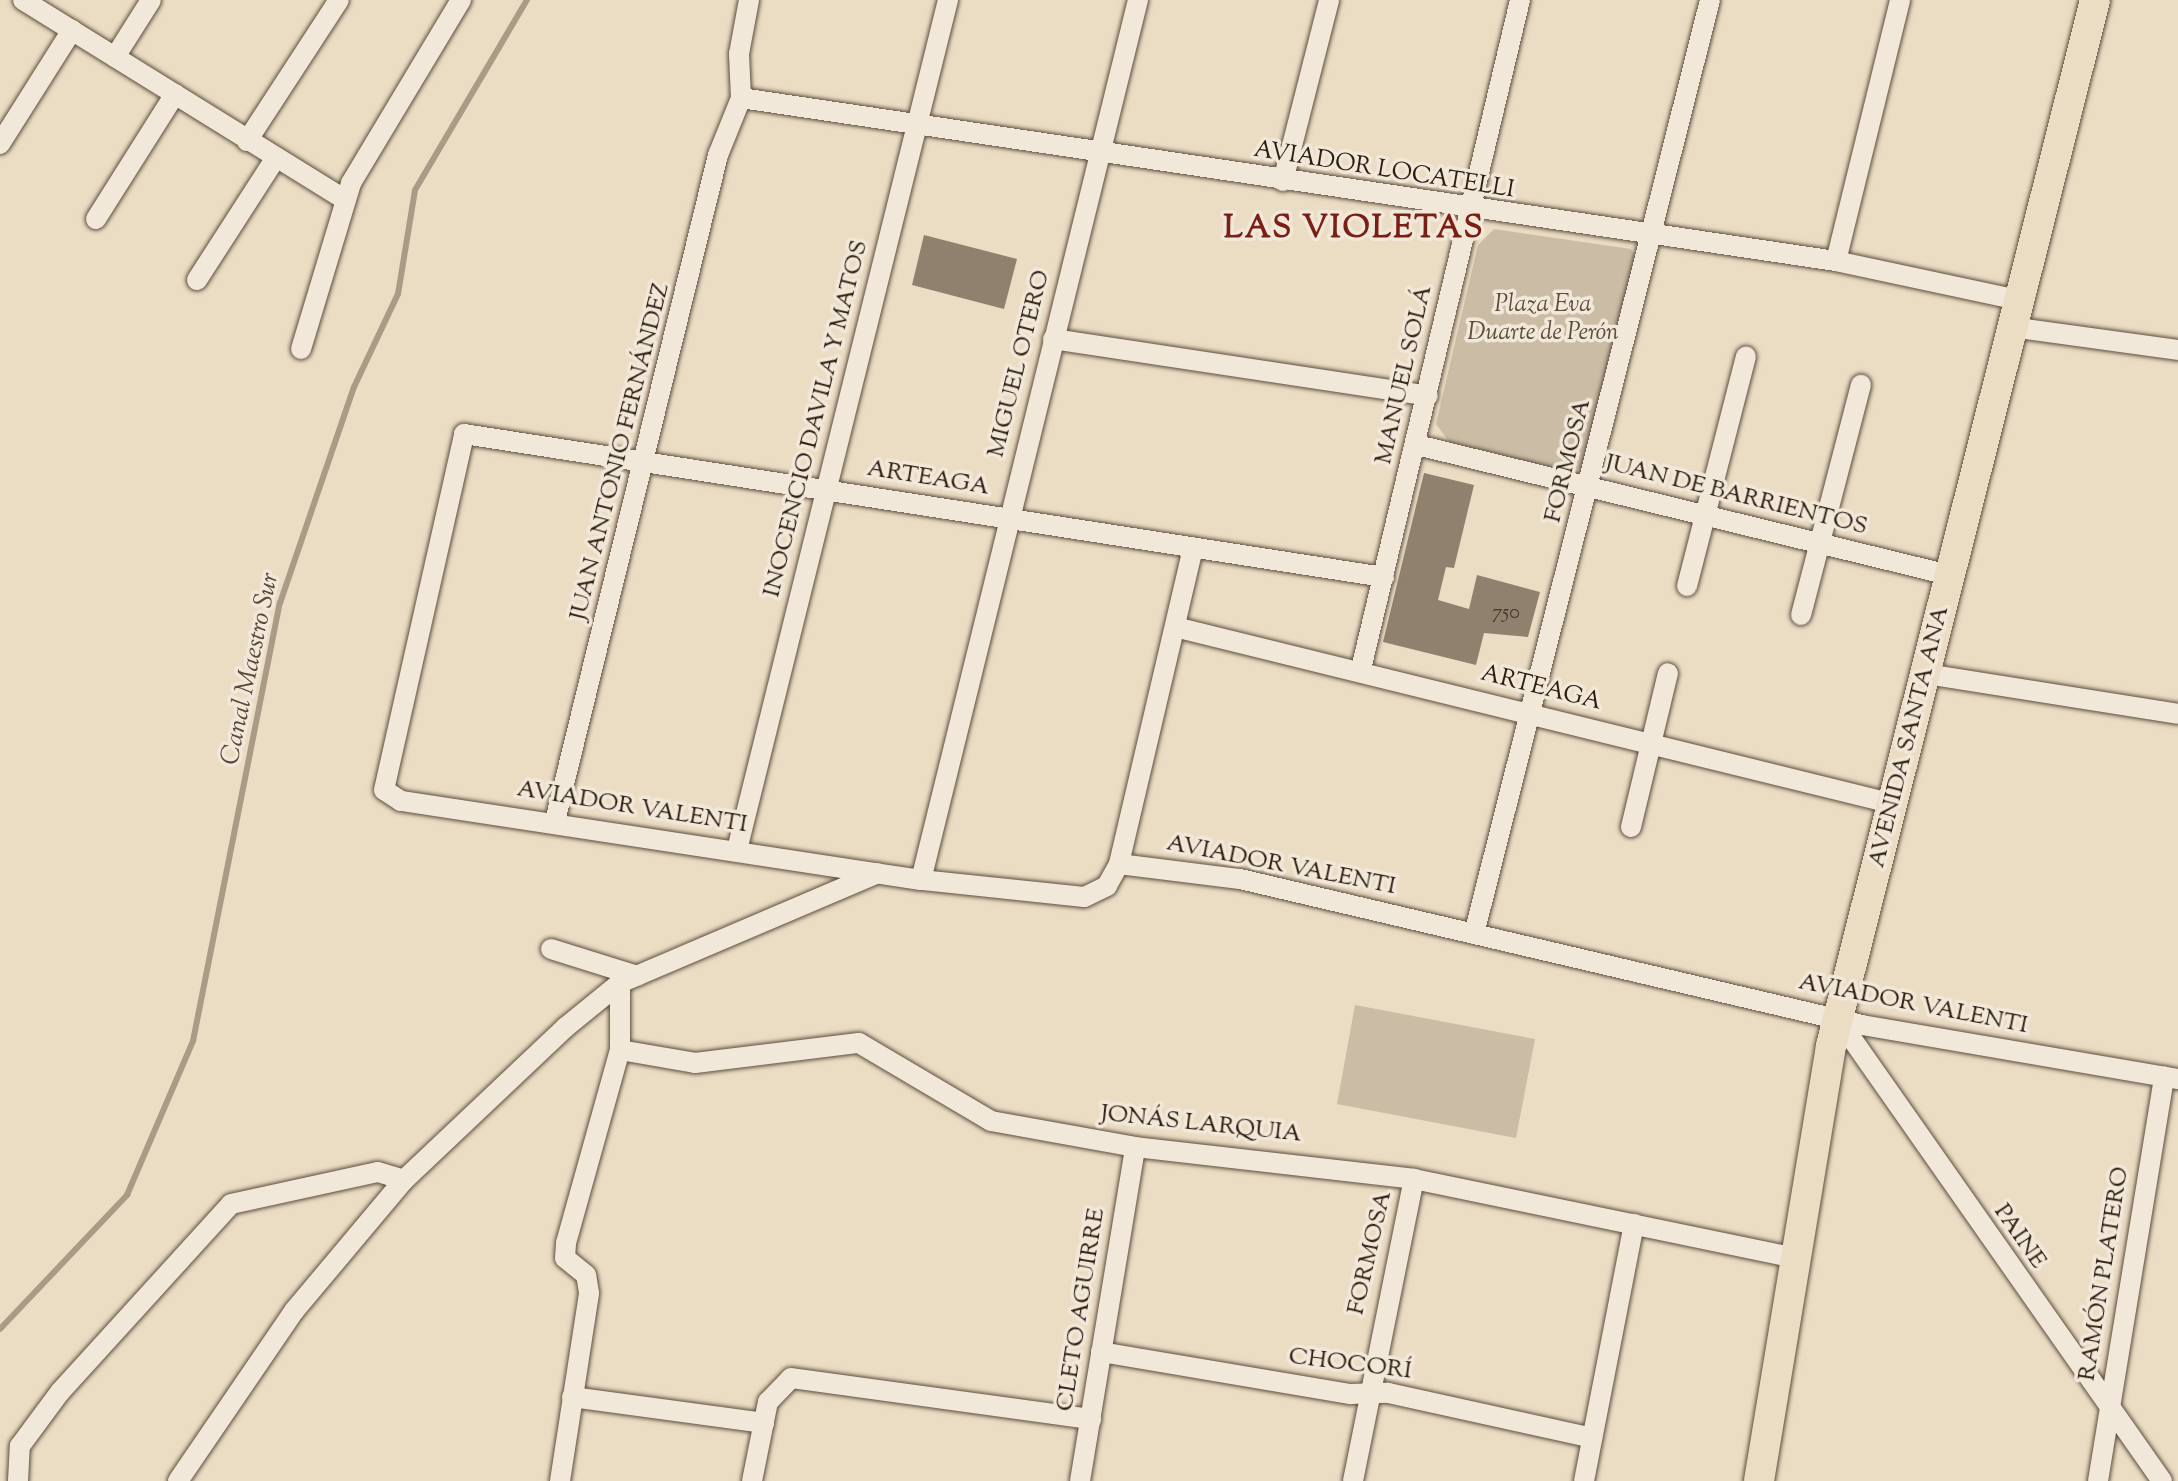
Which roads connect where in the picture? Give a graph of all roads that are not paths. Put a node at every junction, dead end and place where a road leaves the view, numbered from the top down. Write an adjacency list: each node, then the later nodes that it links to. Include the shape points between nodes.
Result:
1 (23, 0): 13 (street)
2 (151, 0): 14 (street)
3 (339, 0): 18 (street)
4 (461, 0): 23 (street)
5 (749, 0): 16 (street, via 739,54)
6 (948, 0): 17 (street, INOCENCIO DAVILA Y MATOS)
7 (1138, 0): 20 (street, MIGUEL OTERO)
8 (1329, 0): 22 (street)
9 (1520, 0): 24 (street, MANUEL SOLÁ)
10 (1710, 0): 26 (street, FORMOSA)
11 (1900, 0): 27 (street)
12 (2095, 0): 29 (main road, AVENIDA SANTA ANA)
13 (72, 30): 14 (street); 19 (street)
14 (115, 57): 15 (street)
15 (175, 94): 18 (street); 25 (street)
16 (741, 98): 17 (street, AVIADOR LOCATELLI); 37 (street, JUAN ANTONIO FERNÁNDEZ, via 718,155)
17 (918, 125): 20 (street, AVIADOR LOCATELLI); 39 (street, INOCENCIO DAVILA Y MATOS)
18 (247, 141): 21 (street)
19 (0, 144)
20 (1099, 153): 22 (street, AVIADOR LOCATELLI); 30 (street, MIGUEL OTERO)
21 (275, 159): 23 (street); 28 (street)
22 (1283, 181): 24 (street, AVIADOR LOCATELLI)
23 (345, 200): 31 (street)
24 (1468, 212): 26 (street, AVIADOR LOCATELLI); 35 (street, MANUEL SOLÁ)
25 (96, 219)
26 (1651, 237): 27 (street, AVIADOR LOCATELLI); 38 (street, FORMOSA)
27 (1836, 261): 29 (street, AVIADOR LOCATELLI)
28 (197, 280)
29 (2014, 314): 32 (street, AVIADOR LOCATELLI); 44 (main road, AVENIDA SANTA ANA)
30 (1053, 339): 35 (street); 41 (street, MIGUEL OTERO)
31 (301, 349)
32 (2178, 350)
33 (1746, 356): 40 (street)
34 (1861, 385): 42 (street)
35 (1428, 396): 36 (street, MANUEL SOLÁ)
36 (1417, 445): 38 (street, JUAN DE BARRIENTOS); 45 (street, MANUEL SOLÁ)
37 (649, 459): 39 (street, ARTEAGA); 55 (street, ARTEAGA, via 464,434); 57 (street, JUAN ANTONIO FERNÁNDEZ)
38 (1590, 487): 40 (street, JUAN DE BARRIENTOS); 52 (street, FORMOSA)
39 (825, 489): 41 (street, ARTEAGA); 59 (street, INOCENCIO DAVILA Y MATOS)
40 (1706, 515): 42 (street, JUAN DE BARRIENTOS); 46 (street)
41 (1009, 518): 43 (street, ARTEAGA); 62 (street, MIGUEL OTERO)
42 (1819, 543): 44 (street, JUAN DE BARRIENTOS); 47 (street)
43 (1193, 548): 45 (street, ARTEAGA); 48 (street)
44 (1949, 575): 51 (main road, AVENIDA SANTA ANA)
45 (1384, 577): 49 (street, MANUEL SOLÁ)
46 (1687, 586)
47 (1801, 615)
48 (1175, 627): 49 (street, ARTEAGA); 60 (street)
49 (1361, 669): 52 (street, ARTEAGA)
50 (1668, 673): 54 (street)
51 (1926, 674): 53 (street); 56 (main road, AVENIDA SANTA ANA)
52 (1531, 714): 54 (street, ARTEAGA); 63 (street, FORMOSA)
53 (2178, 714)
54 (1651, 743): 56 (street, ARTEAGA); 58 (street)
55 (384, 790): 57 (street, AVIADOR VALENTI, via 401,801)
56 (1894, 804): 66 (main road, AVENIDA SANTA ANA)
57 (555, 821): 59 (street, AVIADOR VALENTI)
58 (1631, 827)
59 (737, 850): 61 (street, AVIADOR VALENTI)
60 (1119, 864): 62 (street, AVIADOR VALENTI, via 1107,886 1071,899); 63 (street, AVIADOR VALENTI, via 1240,879)
61 (878, 873): 62 (street, AVIADOR VALENTI); 65 (street)
62 (921, 880)
63 (1474, 934): 66 (street, AVIADOR VALENTI)
64 (551, 949): 65 (street)
65 (628, 980): 67 (street); 71 (street)
66 (1838, 1019): 68 (street, AVIADOR VALENTI); 73 (main road, AVENIDA SANTA ANA); 77 (street, PAINE)
67 (620, 1050): 69 (street, JONÁS LARQUIA, via 695,1063 859,1043 884,1052 971,1115); 76 (street, via 566,1243 565,1258 586,1275 589,1293)
68 (2171, 1077): 77 (street, RAMÓN PLATERO)
69 (1135, 1147): 70 (street, JONÁS LARQUIA); 74 (street, CLETO AGUIRRE)
70 (1414, 1179): 72 (street, JONÁS LARQUIA); 75 (street, FORMOSA)
71 (404, 1180): 81 (street, via 378,1172 231,1204 60,1392 20,1446); 82 (street, via 294,1311)
72 (1634, 1224): 73 (street, JONÁS LARQUIA); 80 (street)
73 (1795, 1258): 88 (main road, AVENIDA SANTA ANA)
74 (1101, 1352): 75 (street, CHOCORÍ); 78 (street, CLETO AGUIRRE)
75 (1366, 1393): 80 (street, CHOCORÍ); 86 (street, FORMOSA)
76 (572, 1397): 79 (street); 83 (street)
77 (2110, 1409): 89 (street, RAMÓN PLATERO); 90 (street, PAINE)
78 (1091, 1419): 79 (street, via 801,1377 774,1389); 85 (street, CLETO AGUIRRE)
79 (764, 1423): 84 (street)
80 (1592, 1438): 87 (street)
81 (18, 1481)
82 (178, 1481)
83 (560, 1481)
84 (752, 1481)
85 (1080, 1481)
86 (1353, 1481)
87 (1584, 1481)
88 (1759, 1481)
89 (2098, 1481)
90 (2162, 1481)

